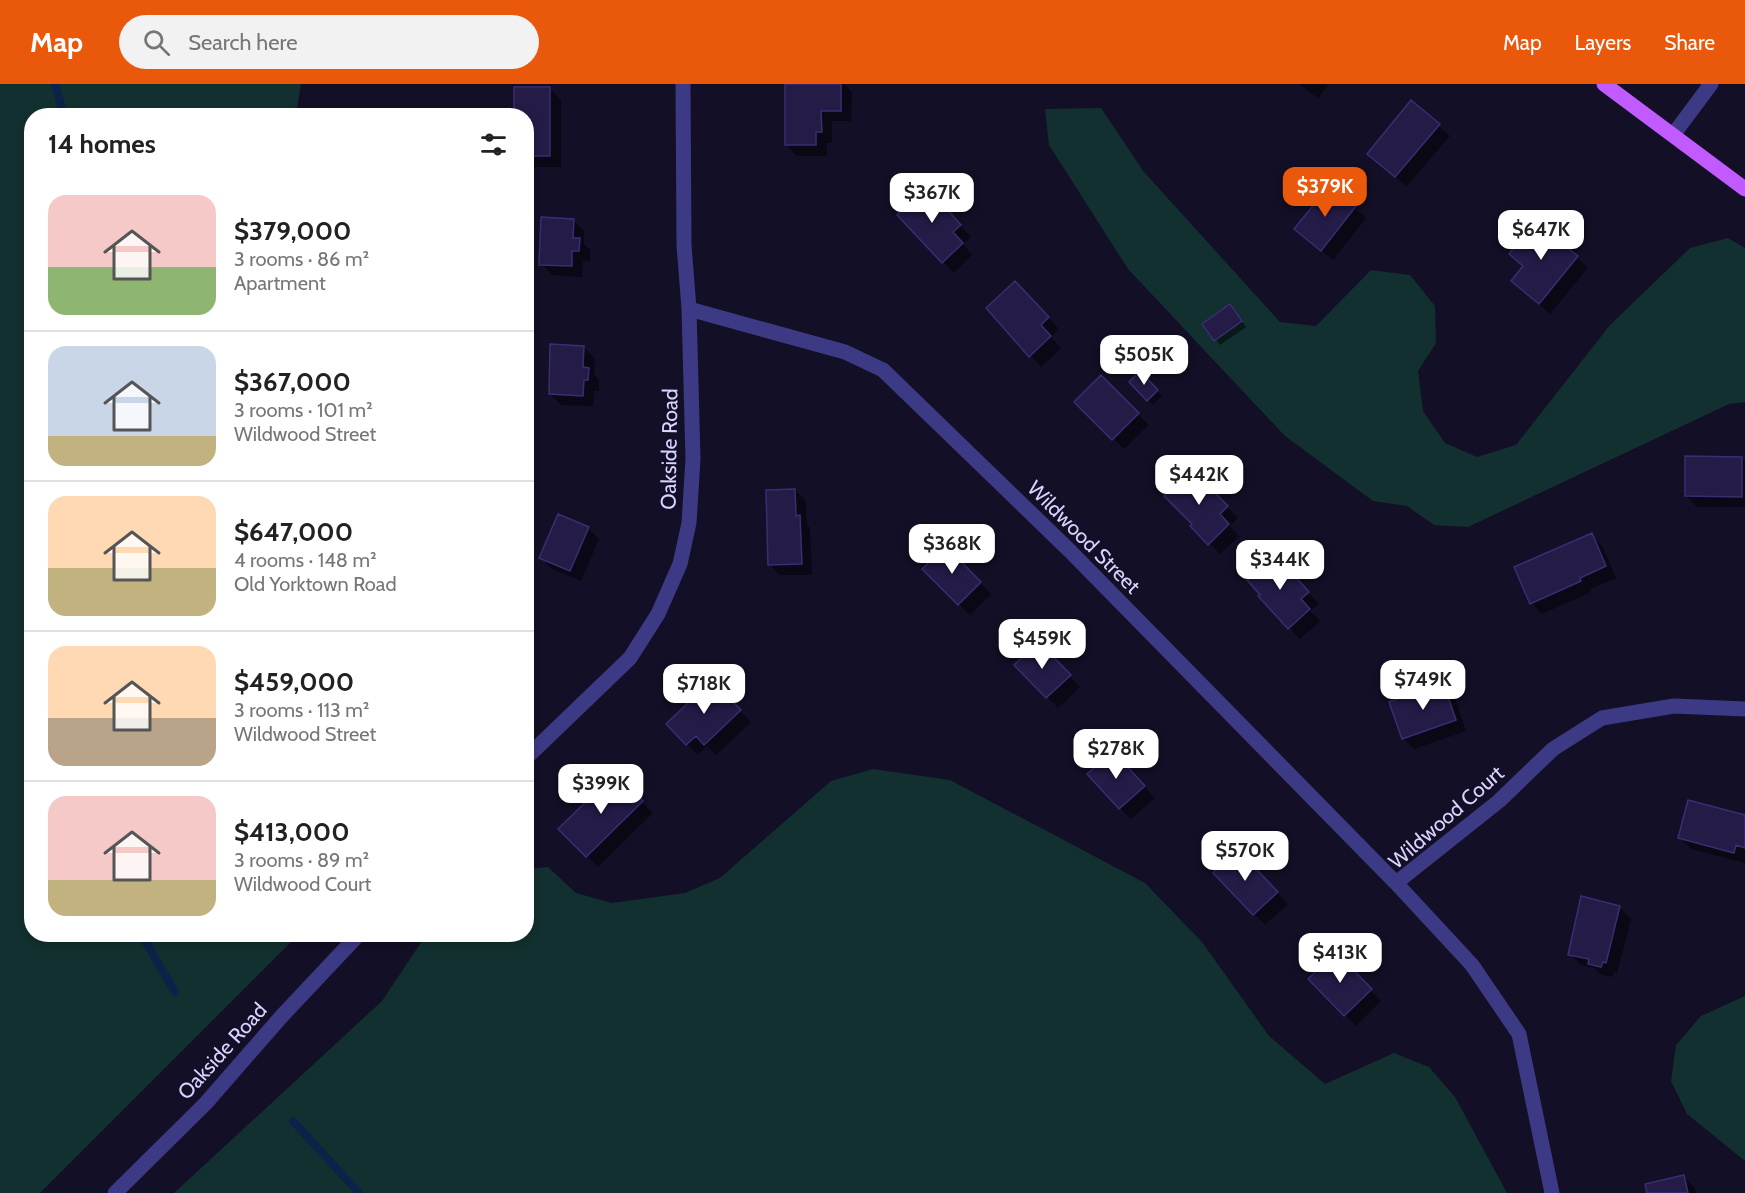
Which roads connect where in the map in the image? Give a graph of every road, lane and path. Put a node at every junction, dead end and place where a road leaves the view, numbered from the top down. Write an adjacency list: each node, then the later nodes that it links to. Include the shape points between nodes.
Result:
1 (683, 84): 6 (street, Oakside Road, via 684,244)
2 (1604, 84): 4 (main road)
3 (1711, 84): 4 (street)
4 (1673, 135): 5 (main road)
5 (1745, 189)
6 (689, 309): 8 (street, Oakside Road, via 693,459 689,523 680,564 658,614 630,657); 9 (street, Wildwood Street, via 845,352 883,370 1069,550)
7 (1745, 709): 9 (street, Wildwood Court, via 1674,706 1602,718 1553,749 1499,801)
8 (534, 750)
9 (1396, 883): 12 (street, Wildwood Court, via 1472,965 1519,1034)
10 (351, 942): 11 (street, Oakside Road, via 206,1103)
11 (115, 1193)
12 (1552, 1193)

